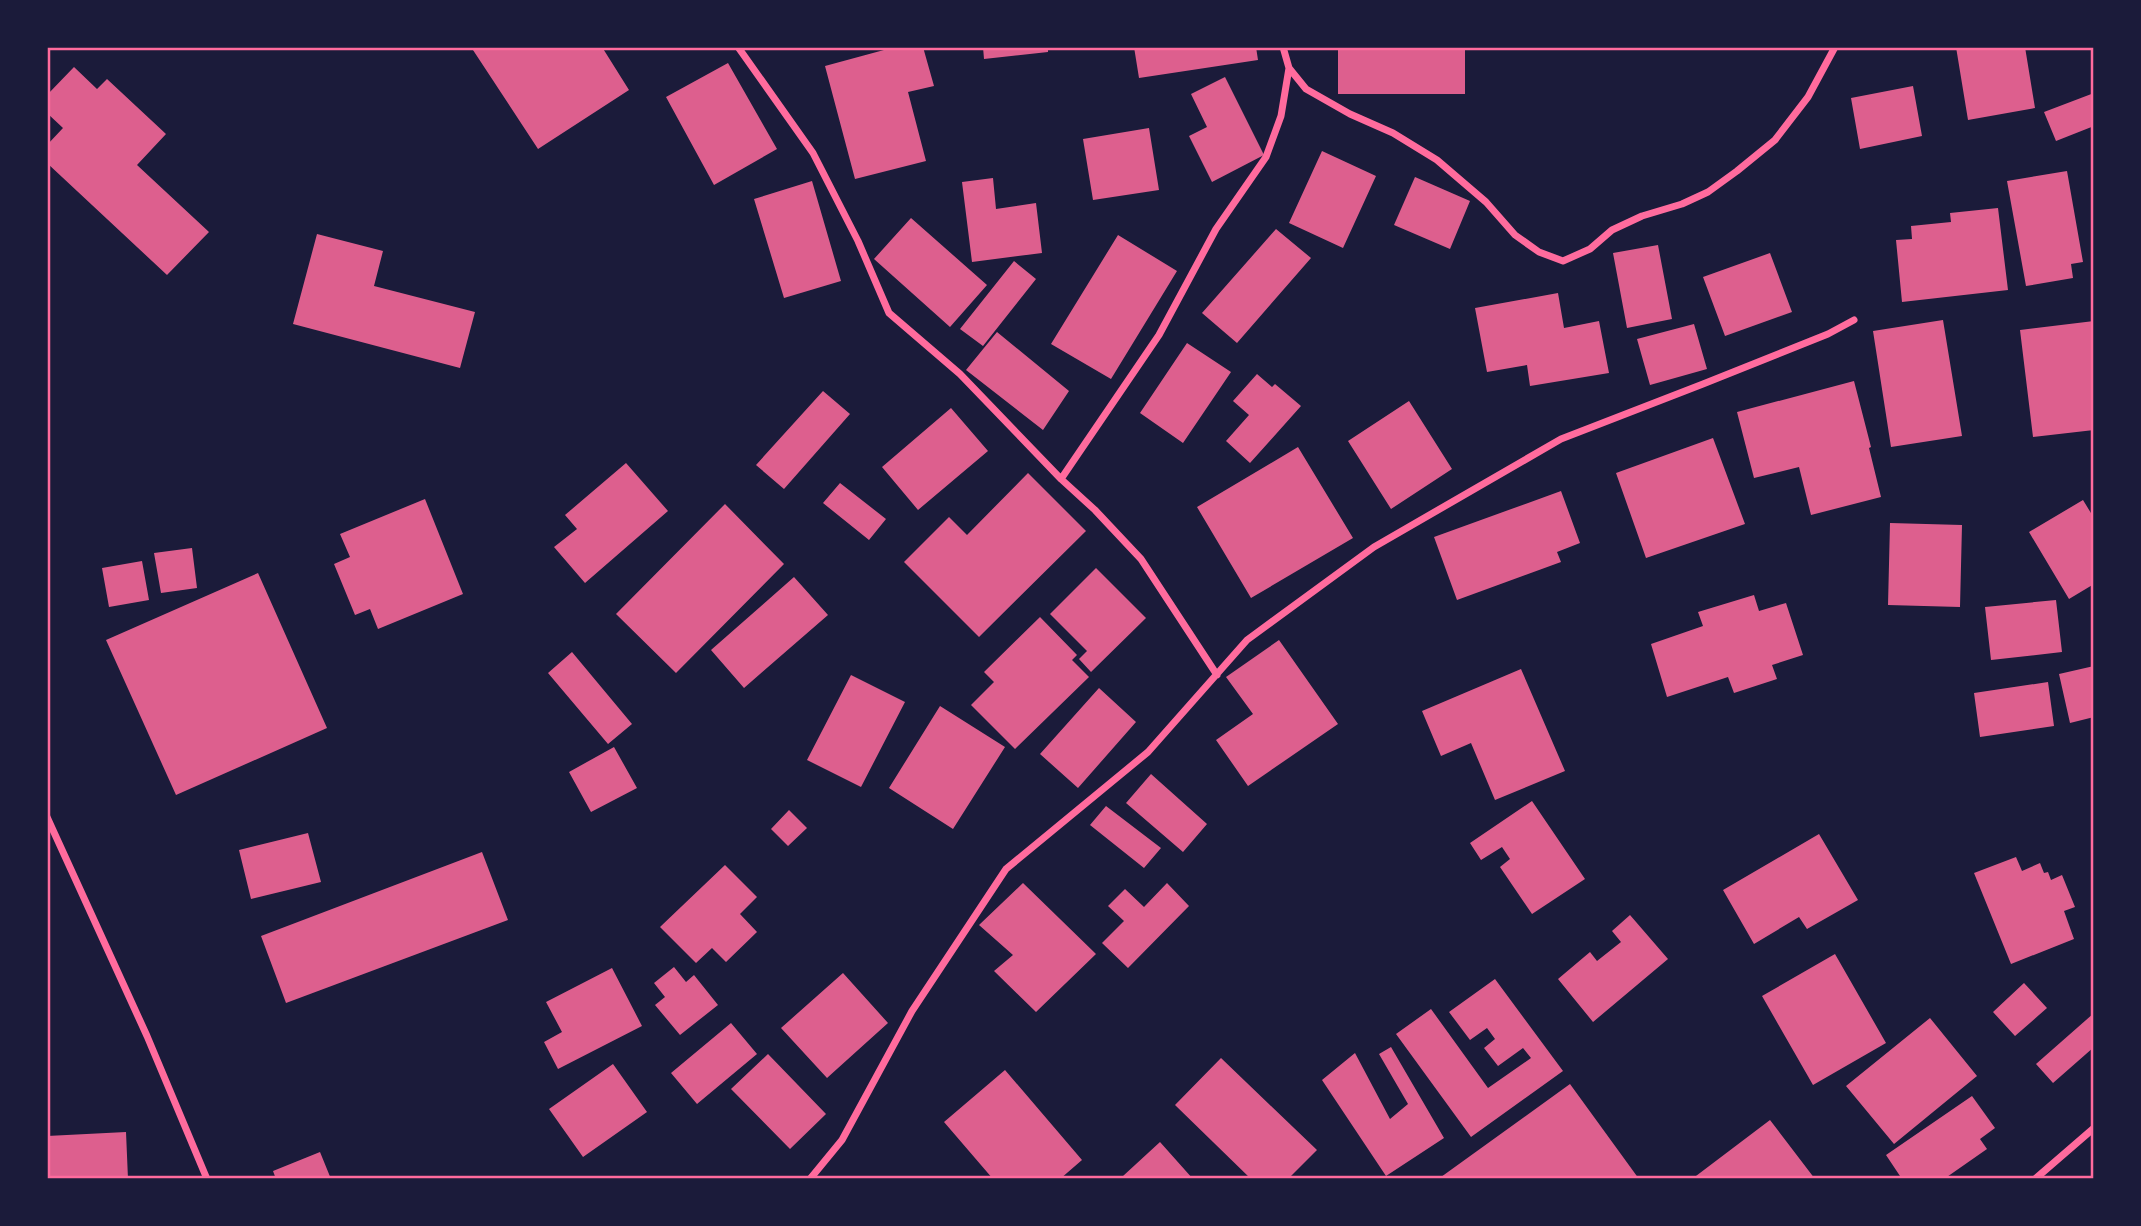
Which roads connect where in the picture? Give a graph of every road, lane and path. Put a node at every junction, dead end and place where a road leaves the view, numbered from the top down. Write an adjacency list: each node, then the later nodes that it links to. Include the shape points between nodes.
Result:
1 (738, 47): 6 (street, via 813,153 889,313 960,374)
2 (1283, 47): 4 (street)
3 (1835, 47): 4 (street, via 1808,97 1774,140 1737,171 1708,192 1612,230 1590,249 1563,261 1539,252 1515,235 1486,202 1437,160 1306,89)
4 (1289, 68): 6 (street, via 1266,157 1216,229 1159,335)
5 (1854, 320): 7 (street, via 1561,439 1374,547 1247,640)
6 (1060, 479): 7 (street, via 1141,559)
7 (1217, 675): 11 (street, via 1148,752 1006,869 912,1011 842,1140)
8 (47, 817): 10 (street)
9 (2094, 1128): 12 (street)
10 (207, 1179)
11 (810, 1179)
12 (2035, 1179)

